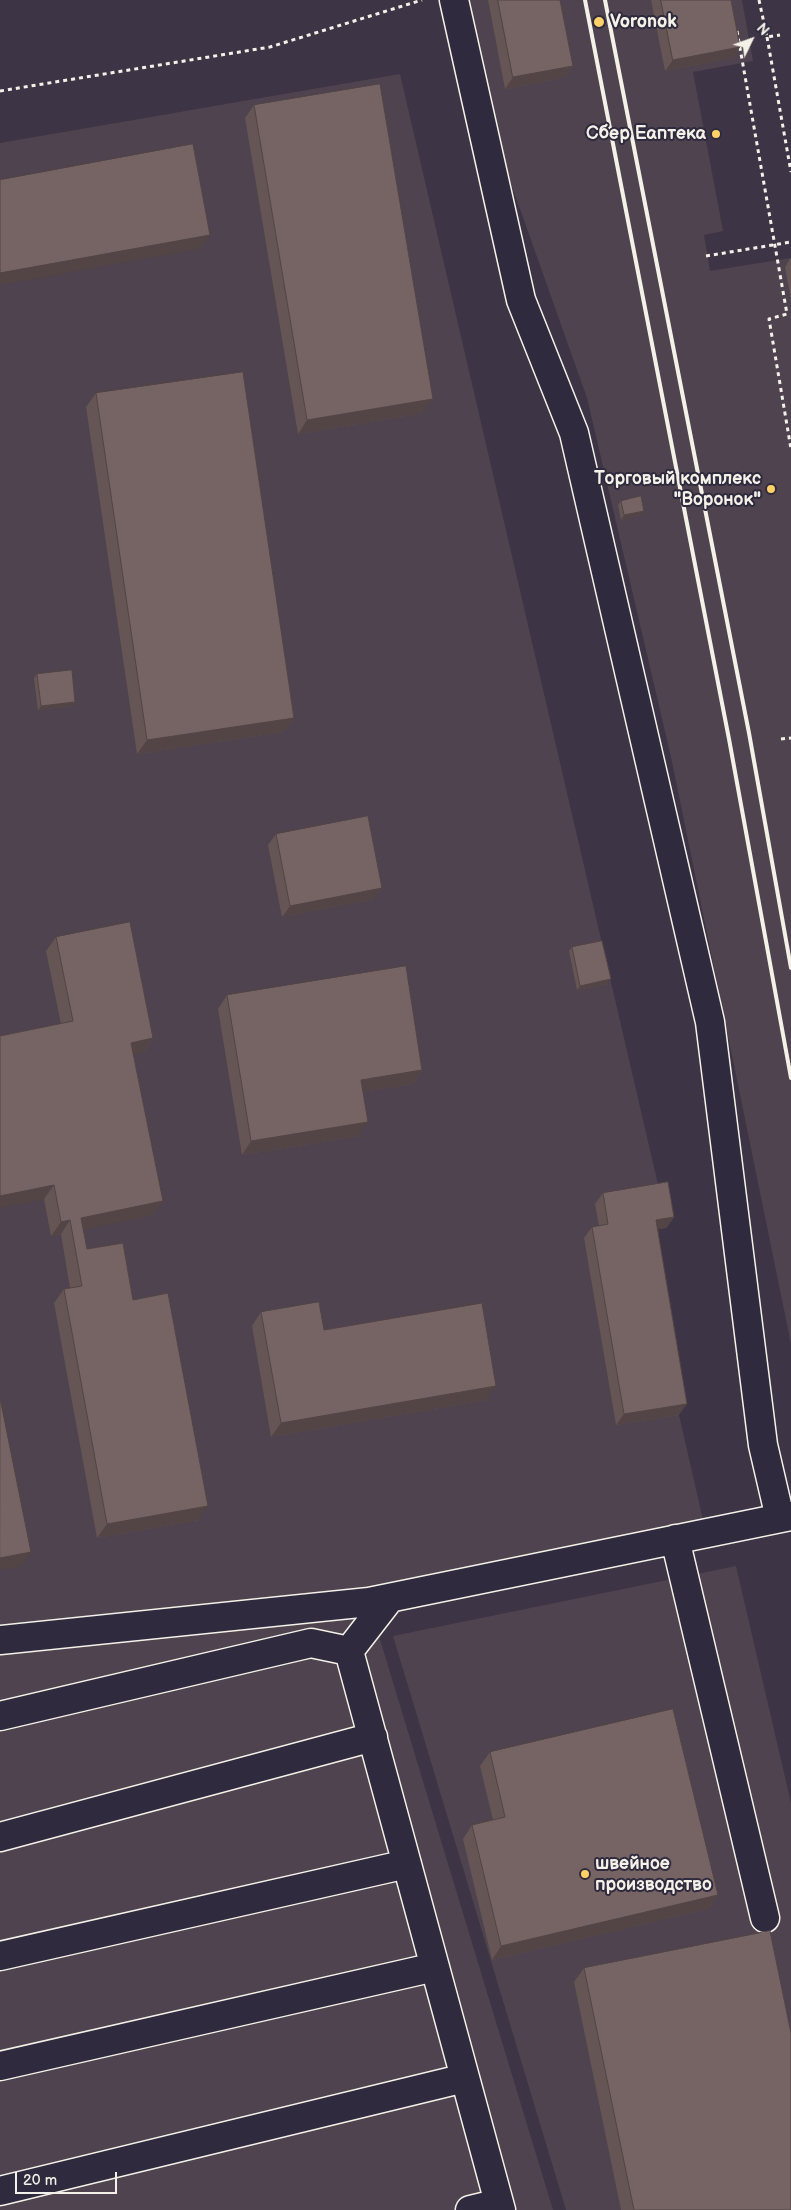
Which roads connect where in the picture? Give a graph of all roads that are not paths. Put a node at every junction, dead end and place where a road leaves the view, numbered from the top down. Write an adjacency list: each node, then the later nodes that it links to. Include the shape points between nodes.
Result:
1 (454, 0): 2 (street, via 521,300 574,434 710,1022 763,1444)
2 (786, 1517): 3 (street)
3 (676, 1539): 4 (street); 11 (street)
4 (390, 1598): 5 (street); 6 (street)
5 (0, 1640)
6 (350, 1652): 7 (street, via 312,1643); 8 (street)
7 (0, 1716)
8 (373, 1737): 9 (street); 10 (street)
9 (0, 1837)
10 (407, 1864): 12 (street); 13 (street)
11 (765, 1918)
12 (0, 1956)
13 (435, 1967): 14 (street); 15 (street)
14 (0, 2066)
15 (465, 2078): 16 (street); 17 (street)
16 (0, 2190)
17 (500, 2207): 18 (street)
18 (470, 2210)

